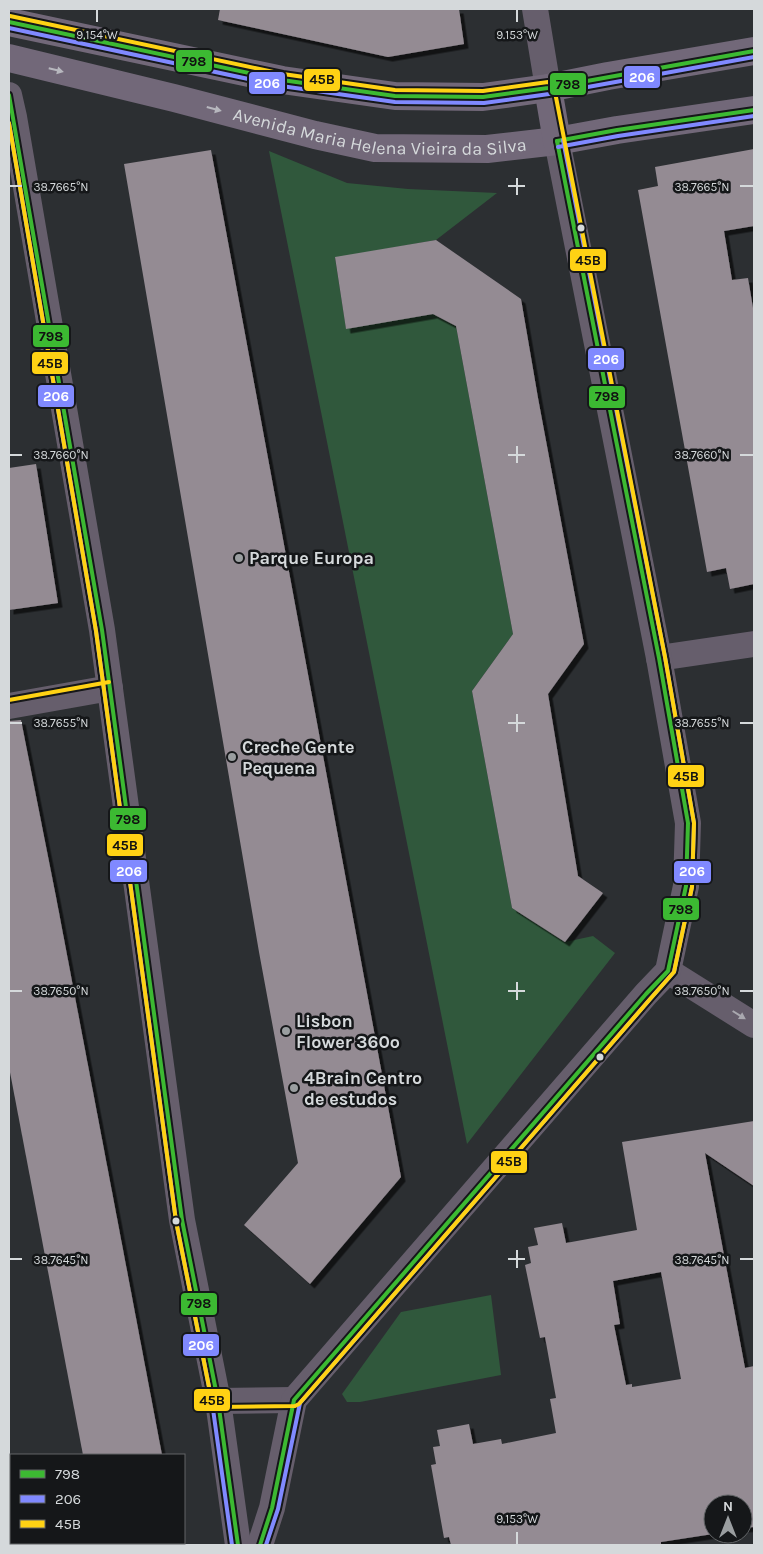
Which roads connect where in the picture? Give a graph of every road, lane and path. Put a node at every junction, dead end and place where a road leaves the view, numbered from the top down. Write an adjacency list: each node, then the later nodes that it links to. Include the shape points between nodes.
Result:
1 (535, 9): 5 (street)
2 (9, 22): 5 (street, Avenida Maria Helena Vieira da Silva, via 282,80 395,96 483,97)
3 (754, 51): 5 (street, Avenida Maria Helena Vieira da Silva)
4 (9, 58): 8 (street, Avenida Maria Helena Vieira da Silva, one-way to 8, via 375,148 487,149)
5 (548, 88): 8 (street)
6 (9, 95): 11 (street)
7 (754, 110): 8 (street, Avenida Maria Helena Vieira da Silva)
8 (557, 141): 10 (street)
9 (754, 644): 10 (street)
10 (659, 658): 13 (street, via 688,823 686,886)
11 (110, 688): 12 (street); 16 (street, via 182,1220)
12 (9, 706)
13 (668, 971): 14 (street, one-way to 14); 15 (street)
14 (754, 1025)
15 (294, 1400): 16 (street); 18 (street, via 272,1508)
16 (218, 1401): 17 (street)
17 (238, 1545)
18 (260, 1545)

